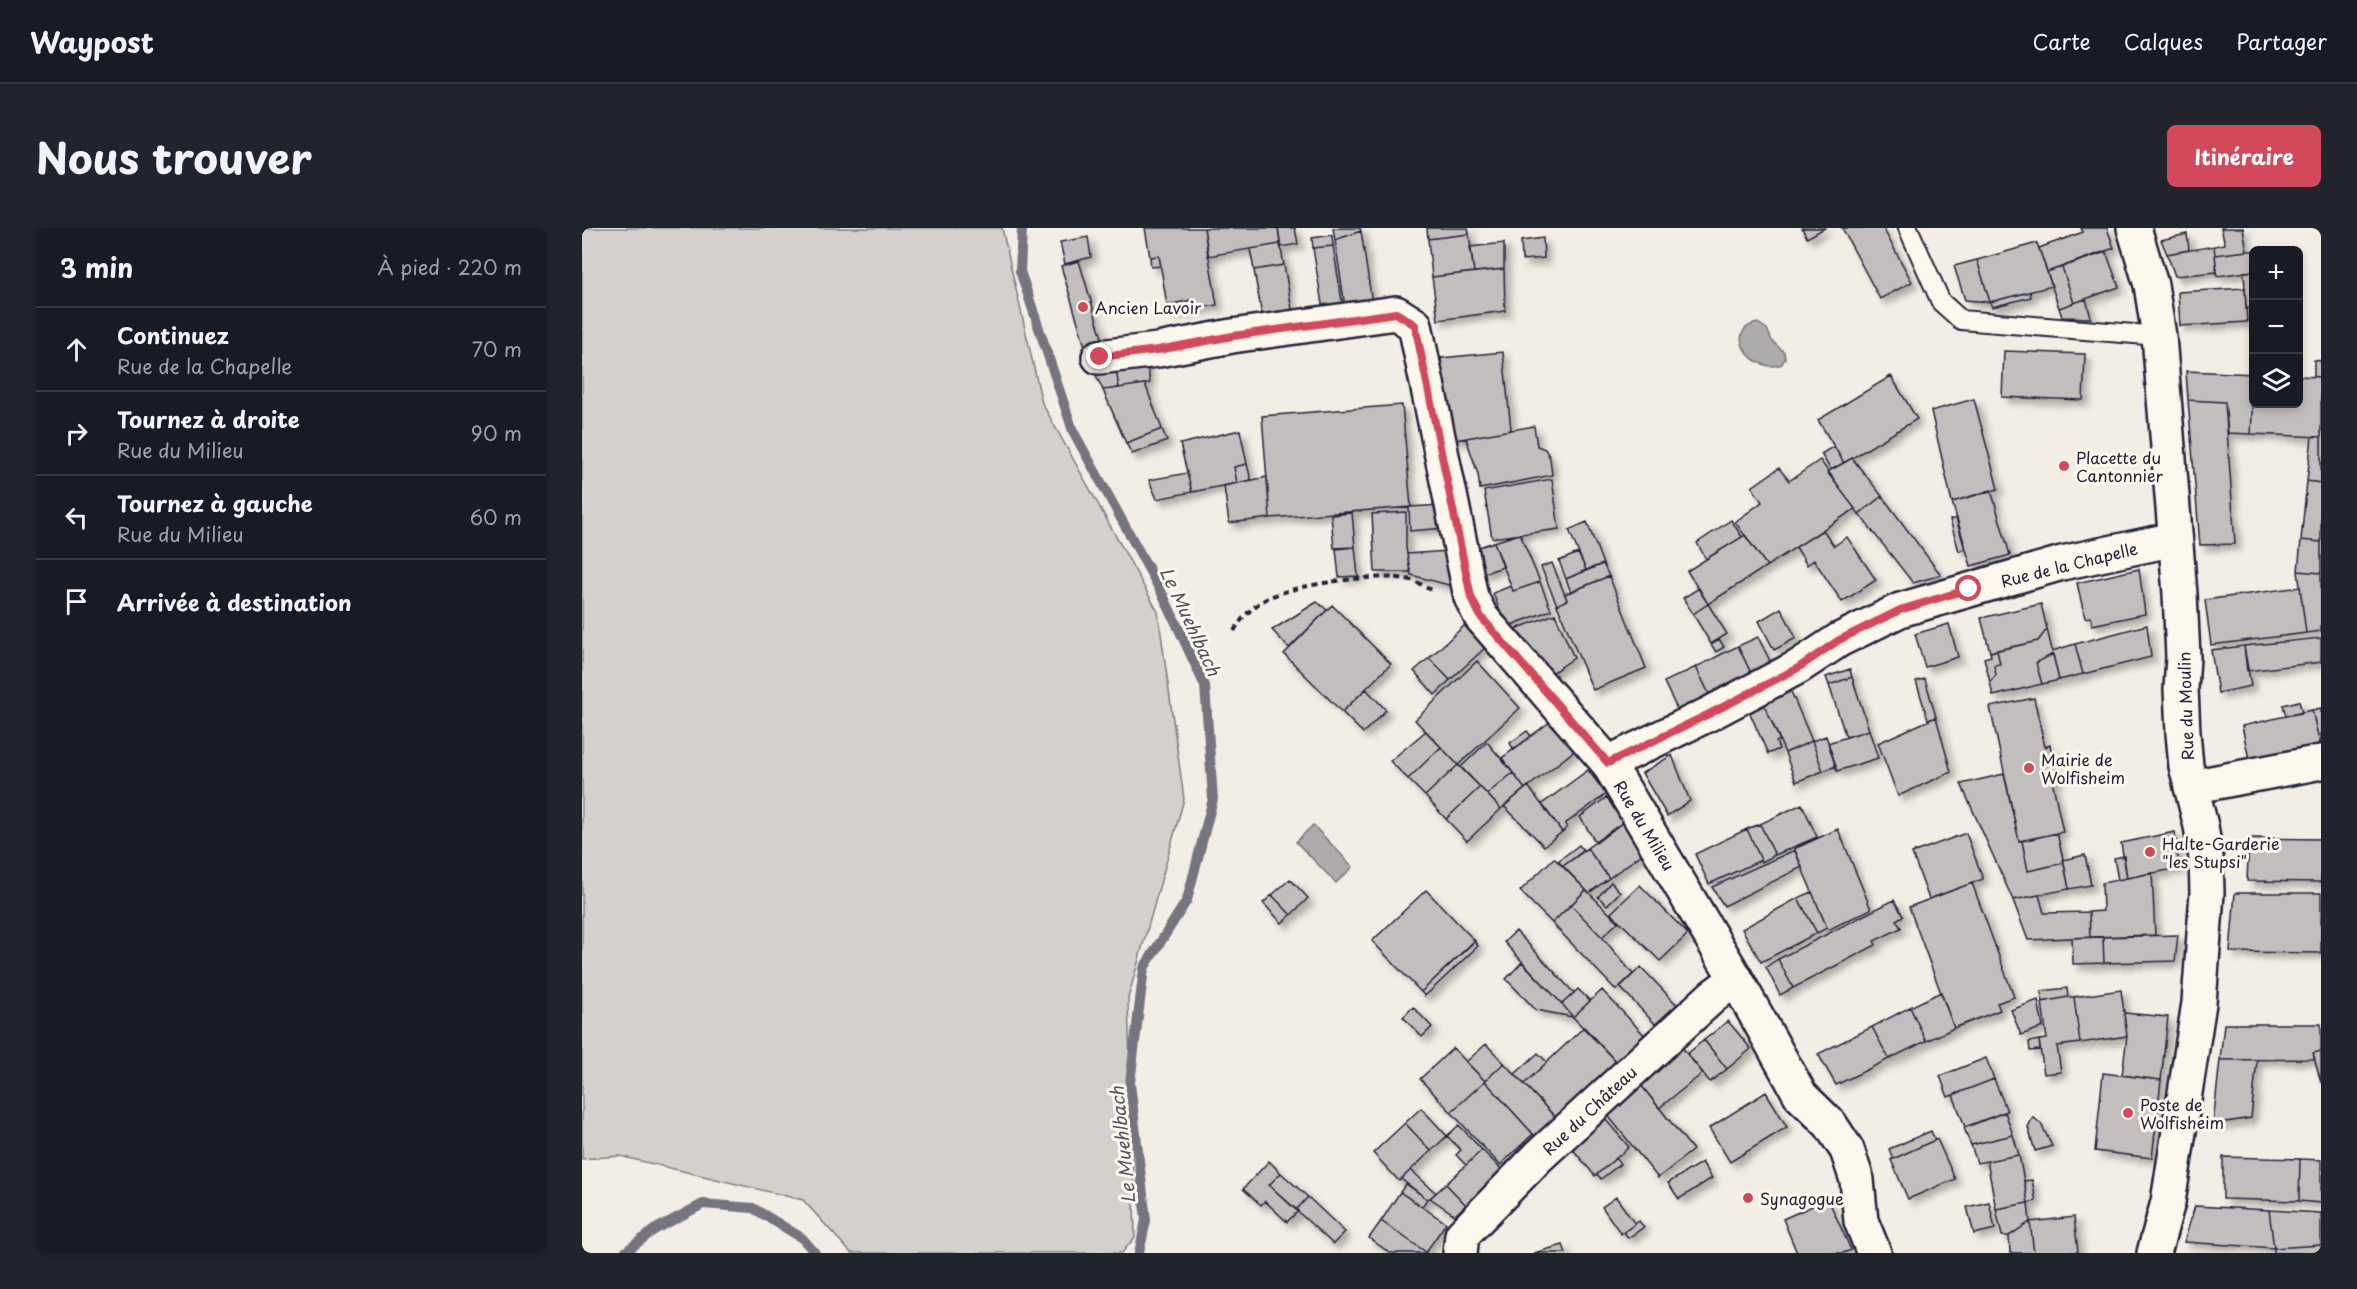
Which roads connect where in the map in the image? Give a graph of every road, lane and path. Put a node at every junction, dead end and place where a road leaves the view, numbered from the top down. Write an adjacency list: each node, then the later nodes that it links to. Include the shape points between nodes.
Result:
1 (1908, 228): 3 (lane, via 1941,302 1961,321)
2 (2134, 228): 3 (street, Rue du Moulin, via 2151,285)
3 (2159, 336): 5 (street, Rue du Moulin)
4 (1100, 357): 6 (street, Rue du Milieu, via 1396,313 1415,325)
5 (2175, 539): 9 (street, Rue de la Chapelle, via 2062,563 1900,610 1839,640 1798,668); 10 (street, Rue du Moulin, via 2183,657 2182,714)
6 (1471, 597): 7 (path, via 1441,593 1410,580 1366,578 1309,586 1270,597 1244,614); 9 (street, Rue du Milieu, via 1481,617)
7 (1234, 631)
8 (2321, 762): 10 (street)
9 (1608, 763): 11 (street, Rue du Milieu)
10 (2191, 787): 14 (street, Rue du Moulin, via 2206,858 2206,930 2175,1161)
11 (1736, 979): 12 (street, Rue du Château, via 1539,1156 1462,1236); 13 (street, Rue du Milieu, via 1801,1096 1830,1124 1847,1150 1857,1180 1861,1221)
12 (1460, 1253)
13 (1874, 1253)
14 (2154, 1253)

